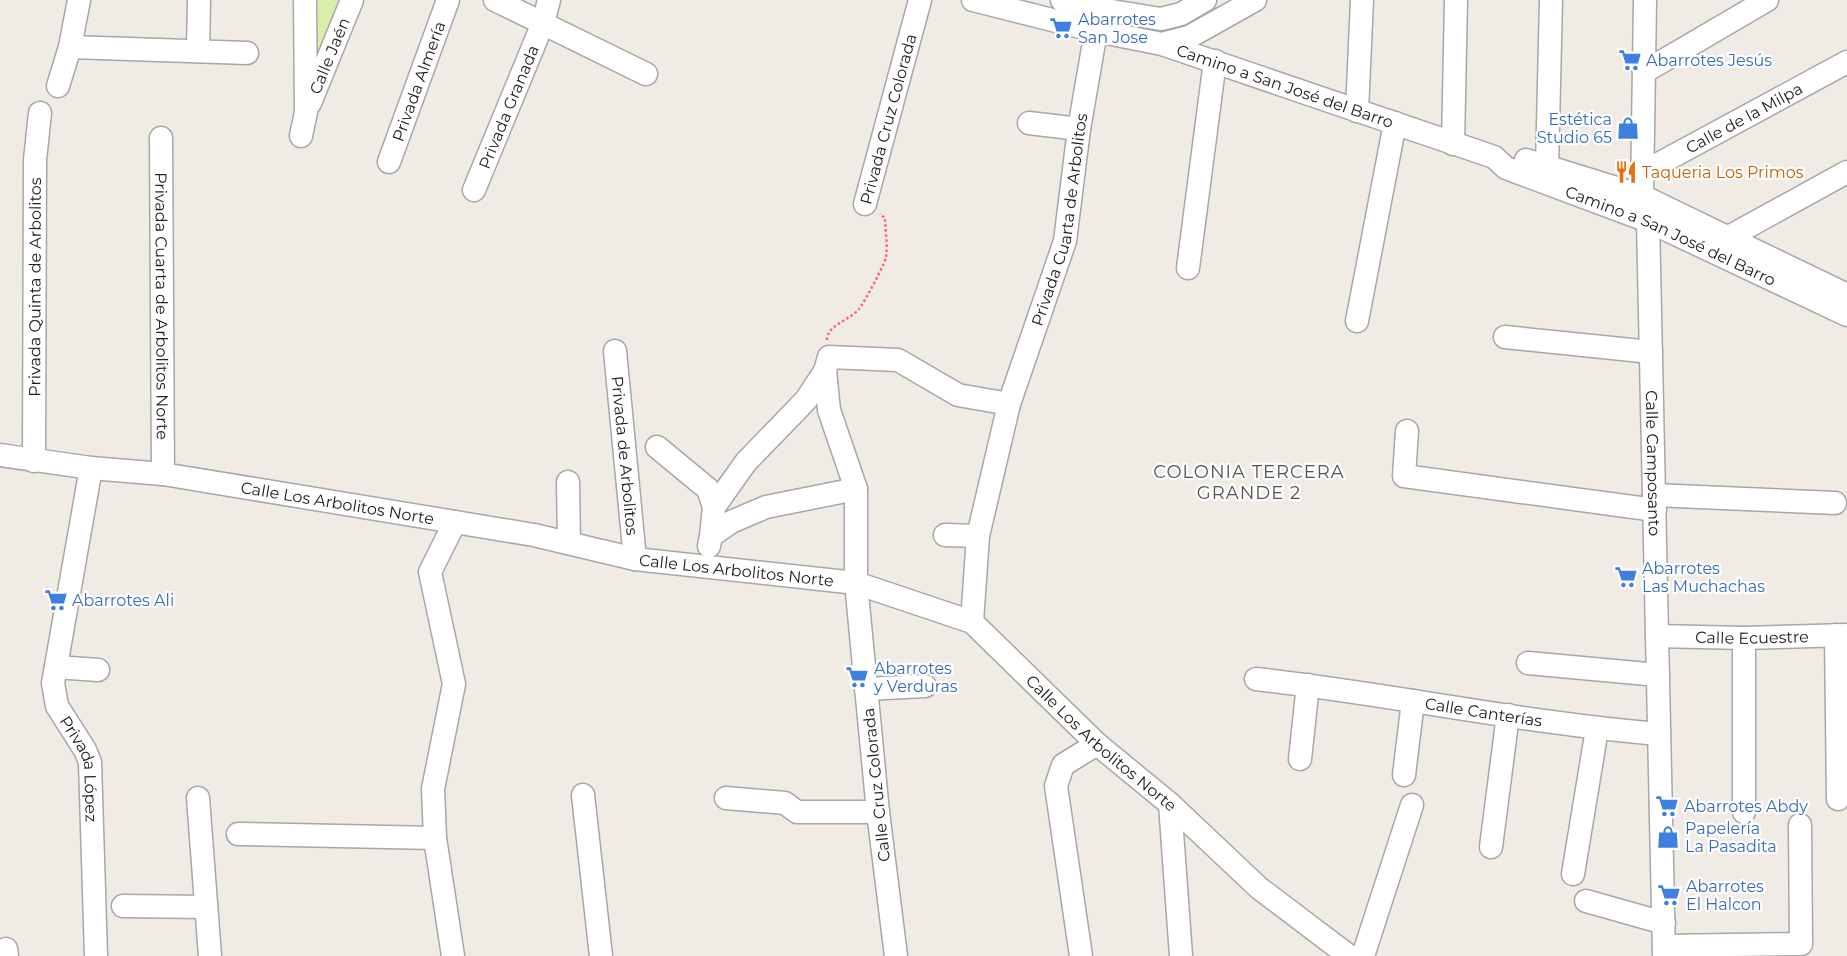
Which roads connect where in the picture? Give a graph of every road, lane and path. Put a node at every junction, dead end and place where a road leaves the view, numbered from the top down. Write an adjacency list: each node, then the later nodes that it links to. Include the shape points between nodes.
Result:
1 (78, 0): 22 (street)
2 (199, 0): 23 (street)
3 (304, 0): 31 (street)
4 (352, 0): 31 (street, Calle Jaén)
5 (448, 0): 40 (street, Privada Almería)
6 (495, 0): 19 (street)
7 (549, 0): 19 (street, Privada Granada)
8 (920, 0): 46 (street, Privada Cruz Colorada)
9 (973, 0): 20 (street, Camino a San José del Barro)
10 (1062, 0): 18 (street)
11 (1206, 0): 18 (street, via 1181,14)
12 (1255, 0): 21 (street, via 1189,37)
13 (1362, 0): 30 (street)
14 (1456, 0): 38 (street)
15 (1551, 0): 41 (street)
16 (1645, 0): 27 (street, Calle Camposanto)
17 (1767, 0): 27 (street)
18 (1161, 19): 21 (street)
19 (543, 24): 28 (street); 44 (street, Privada Granada)
20 (1096, 31): 21 (street, Camino a San José del Barro); 35 (street, Privada Cuarta de Arbolitos)
21 (1162, 44): 25 (street, Camino a San José del Barro)
22 (70, 47): 23 (street); 29 (street)
23 (198, 51): 24 (street)
24 (247, 53)
25 (1215, 61): 30 (street, Camino a San José del Barro); 49 (street)
26 (1847, 62): 43 (street, Calle de la Milpa)
27 (1644, 72): 43 (street, Calle Camposanto)
28 (646, 74)
29 (58, 86)
30 (1357, 111): 34 (street, Camino a San José del Barro)
31 (306, 112): 36 (street)
32 (40, 113): 61 (street, Privada Quinta de Arbolitos, via 34,160)
33 (1029, 123): 35 (street)
34 (1395, 123): 38 (street, Camino a San José del Barro); 52 (street)
35 (1079, 130): 57 (street, Privada Cuarta de Arbolitos, via 1065,241)
36 (301, 136)
37 (161, 138): 63 (street, Privada Cuarta de Arbolitos Norte)
38 (1453, 144): 39 (street, Camino a San José del Barro)
39 (1494, 158): 41 (street, Camino a San José del Barro, via 1509,155); 47 (street, Camino a San José del Barro, via 1506,168)
40 (389, 162)
41 (1547, 167): 45 (street, Camino a San José del Barro)
42 (1847, 172): 48 (street)
43 (1642, 173): 45 (street, Calle Camposanto)
44 (474, 190)
45 (1642, 196): 47 (street, Calle Camposanto); 48 (street, Camino a San José del Barro)
46 (864, 204): 56 (path, Privada Cruz Colorada, via 885,218 886,259 860,308 850,319 835,325 827,336)
47 (1648, 221): 51 (street, Camino a San José del Barro); 55 (street, Calle Camposanto)
48 (1728, 238): 50 (street, Camino a San José del Barro)
49 (1188, 268)
50 (1842, 287)
51 (1847, 315)
52 (1357, 321)
53 (1505, 337): 55 (street)
54 (615, 351): 74 (street, Privada de Arbolitos)
55 (1651, 352): 66 (street, Calle Camposanto)
56 (827, 364): 57 (street, via 898,360 958,395); 65 (street, Calle Cruz Colorada, via 829,410); 68 (street, via 806,400 746,462)
57 (1009, 404): 72 (street, Privada Cuarta de Arbolitos)
58 (1407, 432): 66 (street, via 1404,476)
59 (657, 447): 68 (street, via 708,489)
60 (0, 455): 61 (street, Calle Los Arbolitos Norte)
61 (34, 461): 62 (street, Calle Los Arbolitos Norte)
62 (92, 468): 63 (street, Calle Los Arbolitos Norte); 82 (street, Privada López)
63 (163, 474): 69 (street, Calle Los Arbolitos Norte)
64 (568, 482): 73 (street)
65 (856, 489): 71 (street, via 766,508 731,522); 76 (street, Calle Cruz Colorada)
66 (1654, 503): 67 (street); 79 (street, Calle Camposanto)
67 (1835, 503)
68 (714, 507): 71 (street)
69 (455, 522): 73 (street, Calle Los Arbolitos Norte); 106 (street, via 430,572 454,684 433,789)
70 (945, 535): 72 (street)
71 (711, 536): 75 (street)
72 (978, 536): 77 (street, Privada Cuarta de Arbolitos)
73 (569, 543): 74 (street, Calle Los Arbolitos Norte)
74 (635, 559): 75 (street, Calle Los Arbolitos Norte)
75 (706, 567): 76 (street, Calle Los Arbolitos Norte)
76 (856, 583): 77 (street, Calle Los Arbolitos Norte); 88 (street, Calle Cruz Colorada)
77 (972, 622): 93 (street, Calle Los Arbolitos Norte)
78 (1842, 635): 80 (street, Calle Ecuestre); 99 (street)
79 (1657, 636): 80 (street, Calle Ecuestre); 84 (street, Calle Camposanto)
80 (1744, 638): 103 (street)
81 (1528, 663): 84 (street)
82 (56, 667): 83 (street); 114 (street, Privada López, via 53,683 57,706 90,762)
83 (98, 670)
84 (1658, 675): 92 (street, Calle Camposanto)
85 (1256, 679): 86 (street, Calle Canterías)
86 (1308, 685): 89 (street, Calle Canterías); 94 (street)
87 (925, 686): 88 (street)
88 (866, 689): 102 (street, Calle Cruz Colorada)
89 (1414, 701): 90 (street, Calle Canterías); 95 (street)
90 (1508, 715): 91 (street, Calle Canterías); 107 (street)
91 (1597, 729): 92 (street, Calle Canterías); 108 (street)
92 (1659, 734): 112 (street, Calle Camposanto)
93 (1097, 744): 100 (street, Calle Los Arbolitos Norte); 119 (street, via 1063,765 1056,786)
94 (1300, 759)
95 (1404, 775)
96 (583, 795): 117 (street)
97 (198, 798): 111 (street)
98 (726, 798): 102 (street, via 785,803 797,812)
99 (1838, 799)
100 (1170, 804): 120 (street); 121 (street, Calle Los Arbolitos Norte, via 1259,888)
101 (1412, 805): 122 (street)
102 (878, 812): 118 (street, Calle Cruz Colorada)
103 (1744, 812)
104 (1800, 825): 113 (street, via 1801,944)
105 (238, 834): 106 (street)
106 (435, 838): 116 (street)
107 (1490, 847)
108 (1573, 874)
109 (1586, 901): 112 (street)
110 (123, 906): 111 (street)
111 (206, 907): 115 (street)
112 (1664, 923): 113 (street, Calle Camposanto)
113 (1664, 951)
114 (96, 956)
115 (210, 956)
116 (453, 956)
117 (601, 956)
118 (896, 956)
119 (1081, 956)
120 (1181, 956)
121 (1349, 956)
122 (1363, 956)

